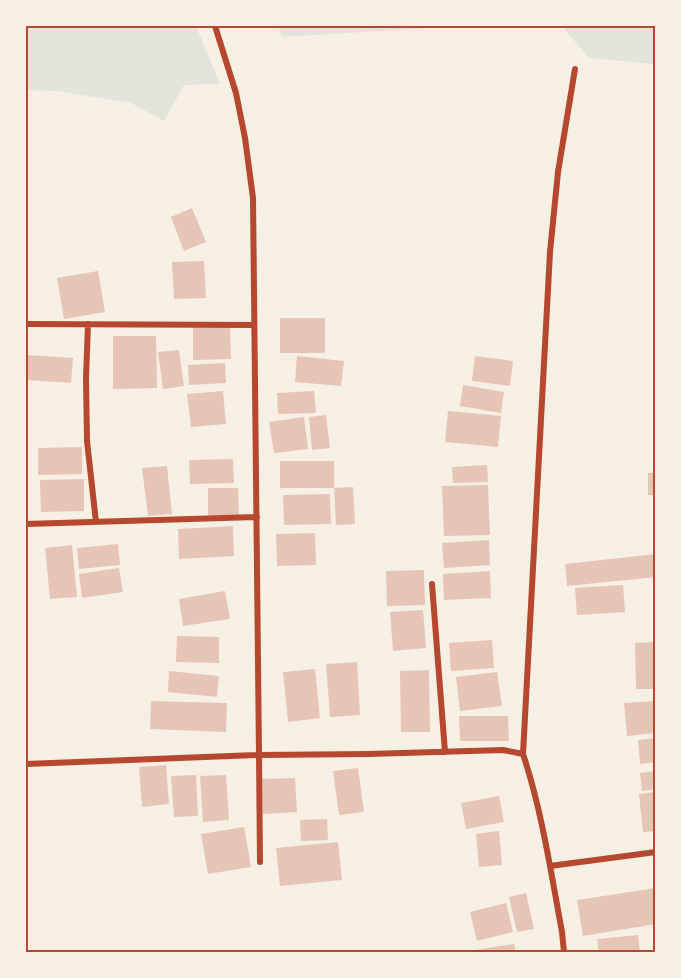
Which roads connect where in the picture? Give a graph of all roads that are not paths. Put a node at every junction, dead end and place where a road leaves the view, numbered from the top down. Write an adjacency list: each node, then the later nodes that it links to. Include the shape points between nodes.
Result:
1 (214, 26): 5 (street, via 236,93 245,138 253,198)
2 (575, 69): 11 (street, via 550,252)
3 (26, 324): 4 (street)
4 (88, 324): 5 (street); 7 (street, via 87,441)
5 (255, 325): 6 (street)
6 (257, 517): 7 (street); 12 (street)
7 (96, 522): 8 (street)
8 (26, 524)
9 (432, 584): 10 (street)
10 (445, 752): 11 (street, via 503,750); 12 (street)
11 (523, 754): 16 (street)
12 (259, 755): 13 (street); 15 (street)
13 (26, 764)
14 (656, 852): 16 (street)
15 (260, 862)
16 (550, 866): 17 (street)
17 (564, 952)

